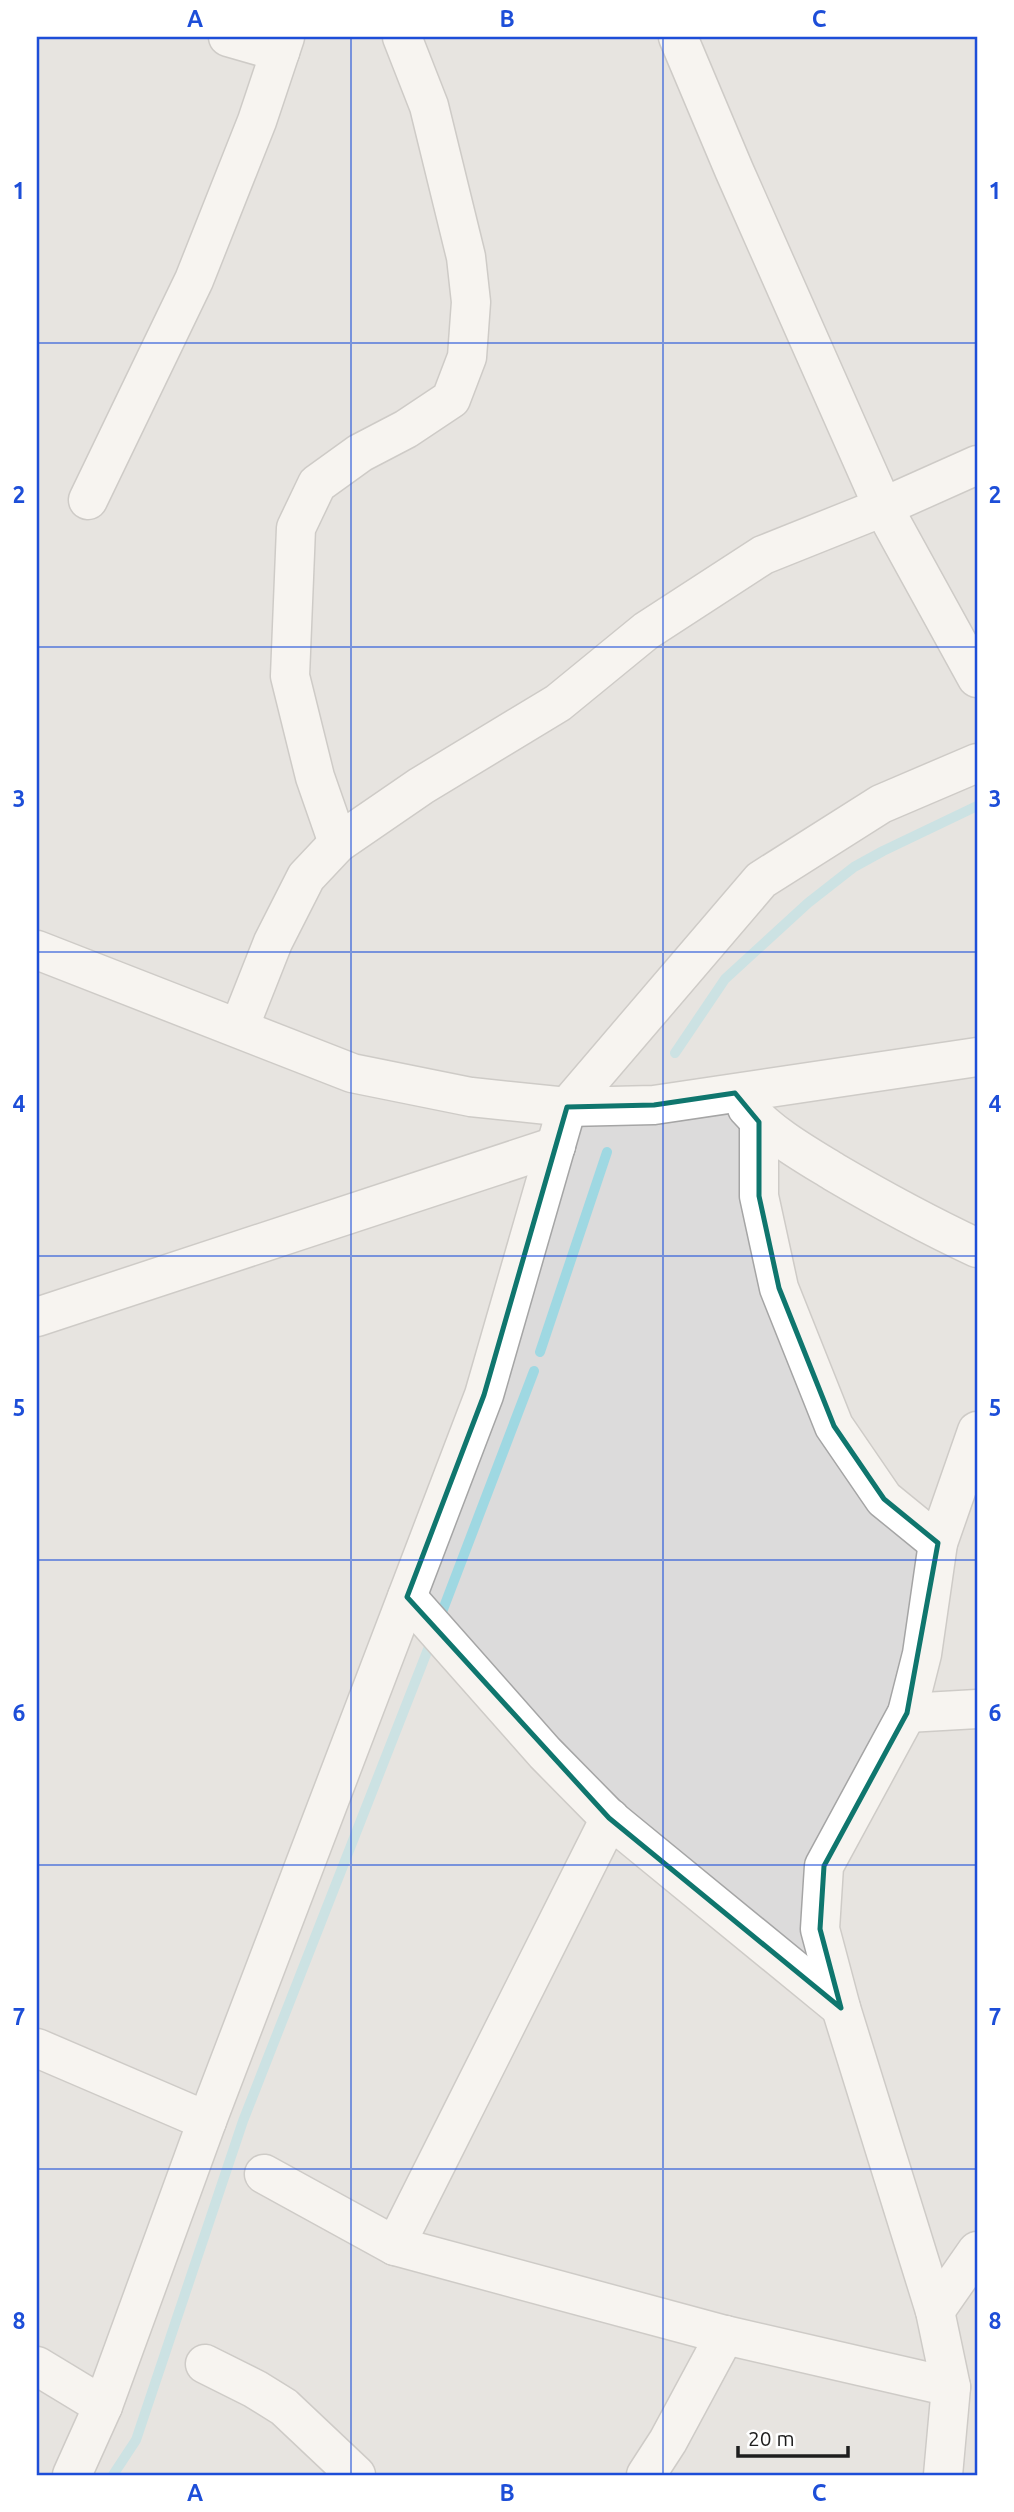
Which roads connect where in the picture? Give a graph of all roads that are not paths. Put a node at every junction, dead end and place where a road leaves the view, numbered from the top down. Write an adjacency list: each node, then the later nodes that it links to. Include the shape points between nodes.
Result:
1 (228, 37): 4 (street)
2 (402, 37): 10 (street, via 429,106 466,257 471,302 467,356 451,399 317,484 296,528 290,676 315,777)
3 (678, 37): 7 (street)
4 (283, 44): 6 (street, via 194,280)
5 (977, 465): 7 (street)
6 (88, 500)
7 (883, 507): 8 (street); 10 (street, via 763,555 646,631 558,703 421,786)
8 (977, 678)
9 (977, 763): 15 (street, via 881,804 761,880)
10 (338, 843): 12 (street, via 306,877 273,942)
11 (37, 950): 12 (street)
12 (239, 1028): 15 (street, via 352,1073 471,1097)
13 (977, 1057): 14 (street)
14 (734, 1093): 15 (street, via 654,1105); 16 (street)
15 (567, 1107): 17 (street)
16 (760, 1122): 18 (street, via 865,1190); 21 (street, via 759,1196 779,1288 834,1426 884,1499)
17 (556, 1146): 19 (street); 22 (street, via 484,1395)
18 (977, 1248)
19 (37, 1317)
20 (977, 1431): 21 (street)
21 (938, 1543): 24 (street, via 922,1654)
22 (407, 1597): 25 (street, via 545,1753); 28 (street)
23 (977, 1709): 24 (street)
24 (907, 1713): 26 (street, via 824,1866 820,1929)
25 (610, 1818): 26 (street); 30 (street)
26 (841, 2008): 32 (street)
27 (37, 2048): 28 (street)
28 (206, 2122): 37 (street)
29 (264, 2174): 30 (street)
30 (395, 2246): 33 (street)
31 (977, 2251): 32 (street)
32 (935, 2311): 36 (street)
33 (725, 2335): 36 (street); 40 (street)
34 (205, 2364): 39 (street, via 284,2407)
35 (37, 2366): 37 (street)
36 (951, 2387): 41 (street)
37 (103, 2406): 38 (street)
38 (72, 2475)
39 (356, 2475)
40 (646, 2475)
41 (943, 2475)

